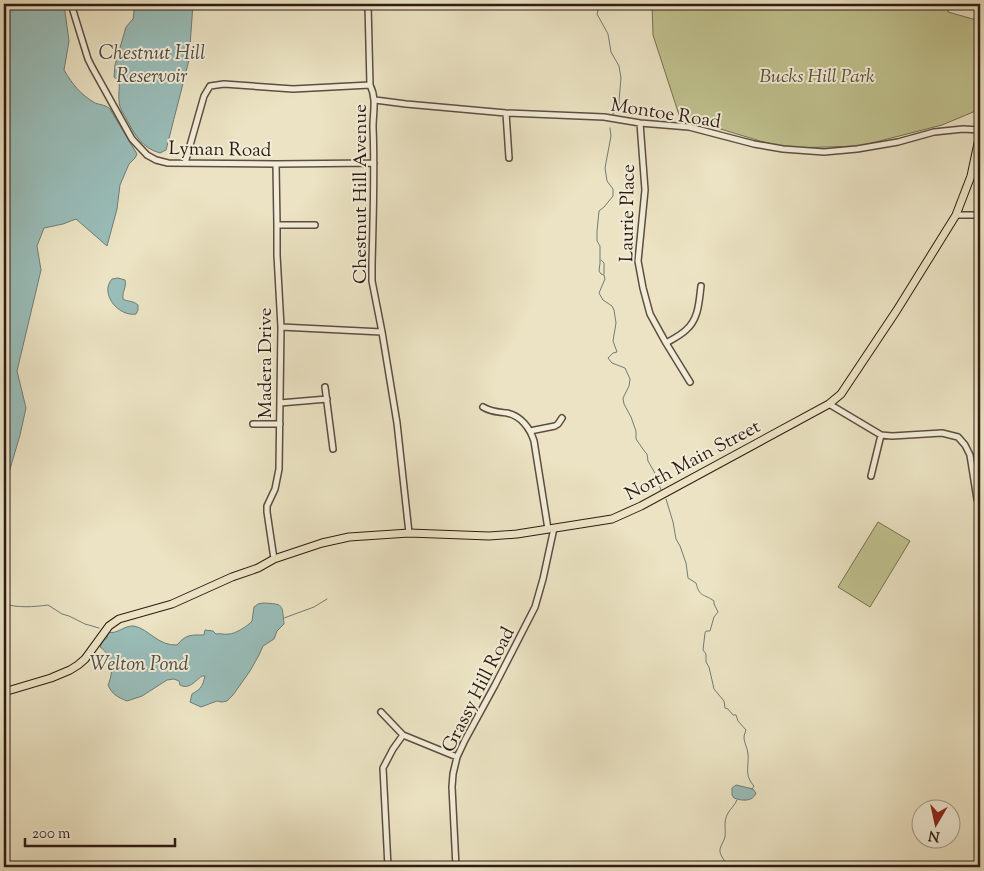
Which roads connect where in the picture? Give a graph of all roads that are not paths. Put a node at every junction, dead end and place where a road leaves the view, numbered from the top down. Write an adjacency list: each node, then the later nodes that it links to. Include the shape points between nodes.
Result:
1 (71, 4): 11 (street, Lyman Road, via 92,68 138,146 156,160)
2 (309, 4): 3 (street)
3 (368, 5): 4 (street, Chestnut Hill Avenue)
4 (370, 85): 5 (street, Chestnut Hill Avenue); 11 (street, via 293,89 224,84 210,86 204,96)
5 (375, 100): 6 (street, Montoe Road); 12 (street, Chestnut Hill Avenue)
6 (506, 113): 7 (street, Montoe Road, via 604,117); 10 (street)
7 (640, 123): 8 (street, Montoe Road, via 689,127 754,144 824,152 898,142 934,132); 21 (street, Laurie Place, via 645,190 638,261 650,314)
8 (980, 130)
9 (980, 134): 15 (main road, North Main Street, via 971,176)
10 (509, 158)
11 (186, 163): 13 (street, Lyman Road)
12 (374, 163): 13 (street, Lyman Road); 20 (street, Chestnut Hill Avenue, via 372,281)
13 (276, 164): 16 (street, Madera Drive)
14 (980, 215): 15 (street)
15 (956, 216): 26 (main road, North Main Street, via 841,394)
16 (277, 225): 17 (street); 19 (street, Madera Drive)
17 (315, 225)
18 (701, 286): 21 (street, via 694,322)
19 (280, 327): 20 (street); 25 (street, Madera Drive)
20 (382, 332): 37 (street, Chestnut Hill Avenue, via 397,423)
21 (666, 343): 22 (street, Laurie Place)
22 (690, 382)
23 (325, 387): 24 (street)
24 (327, 400): 25 (street); 33 (street)
25 (280, 403): 30 (street, Madera Drive)
26 (829, 404): 32 (street); 36 (main road, North Main Street, via 641,506 612,519)
27 (483, 407): 31 (street, via 513,416)
28 (562, 418): 31 (street, via 555,426)
29 (253, 424): 30 (street)
30 (280, 424): 38 (street, Madera Drive, via 279,469 267,506)
31 (530, 431): 36 (street)
32 (881, 434): 34 (street); 35 (street, via 942,433 958,437 970,456)
33 (333, 449)
34 (872, 476)
35 (979, 499)
36 (551, 529): 37 (main road, North Main Street, via 489,536); 42 (street, Grassy Hill Road, via 535,607)
37 (409, 533): 38 (main road, North Main Street, via 349,537)
38 (274, 560): 39 (main road, North Main Street, via 172,604 114,622 78,665 51,678)
39 (4, 692)
40 (381, 712): 41 (street)
41 (404, 735): 42 (street); 44 (street, via 383,768)
42 (457, 757): 43 (street, Grassy Hill Road, via 452,788)
43 (456, 866): 45 (street)
44 (388, 867)
45 (428, 867)

